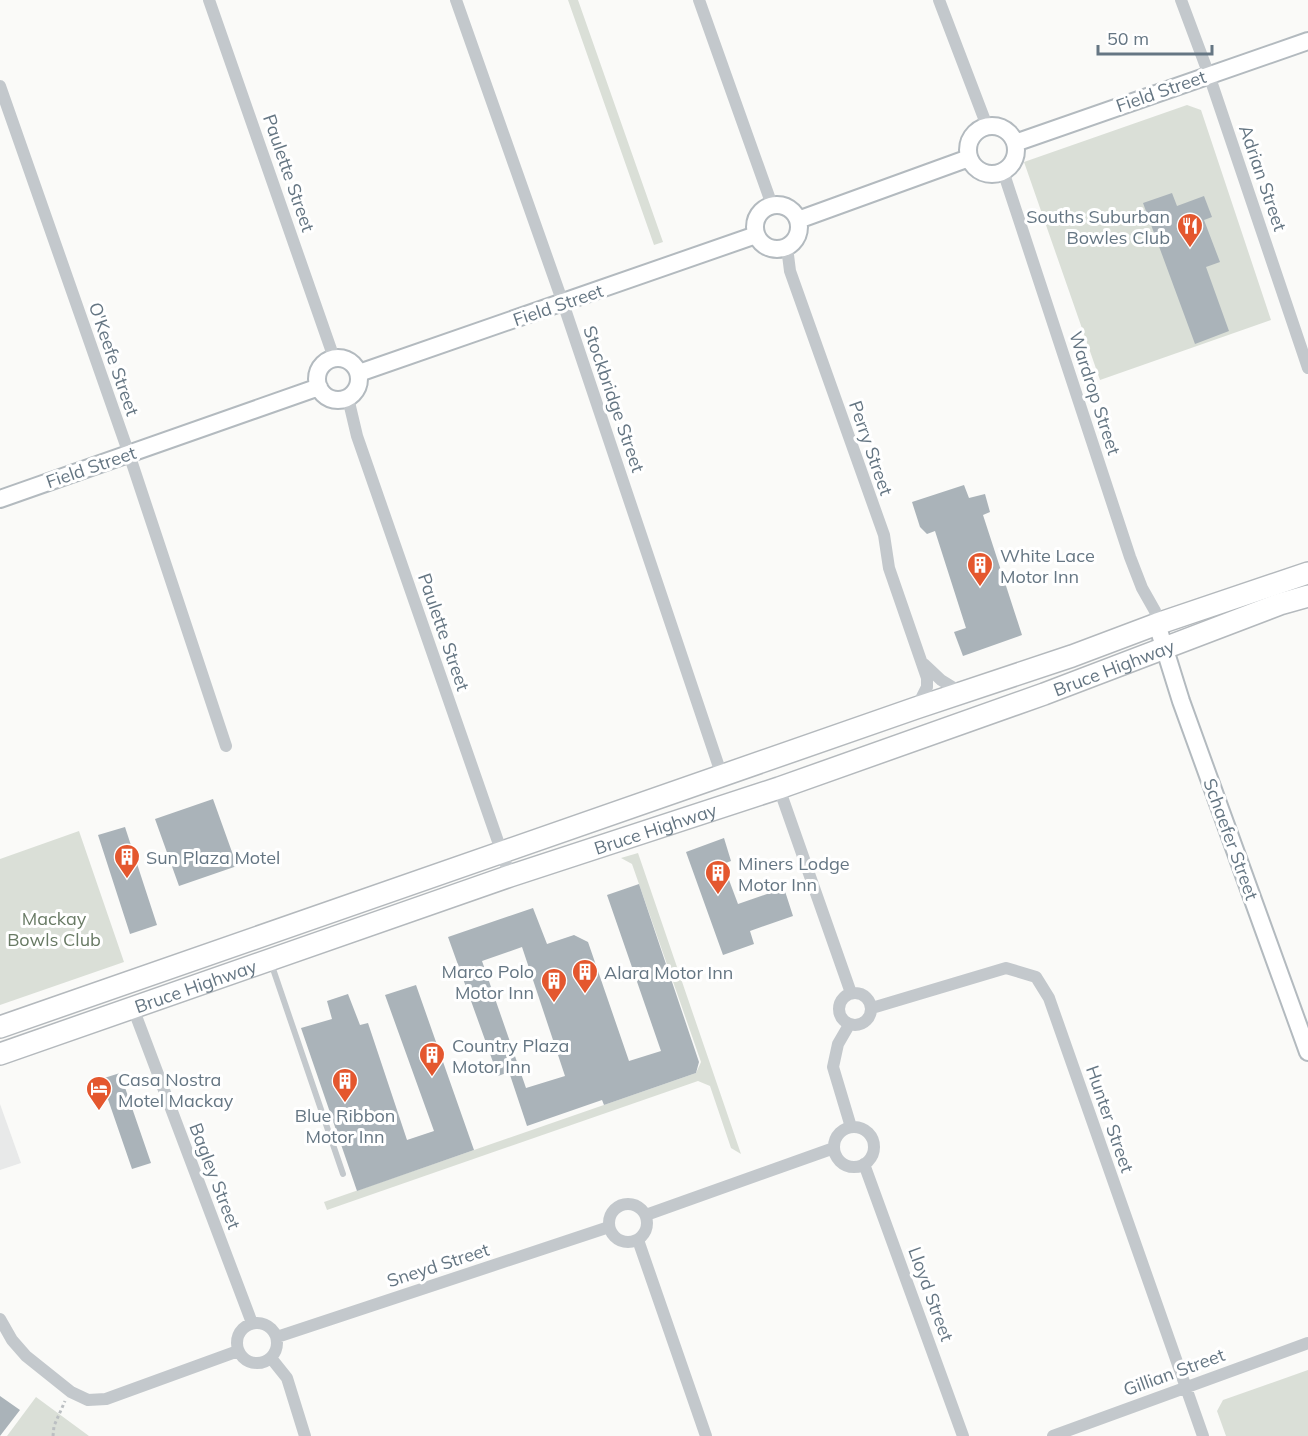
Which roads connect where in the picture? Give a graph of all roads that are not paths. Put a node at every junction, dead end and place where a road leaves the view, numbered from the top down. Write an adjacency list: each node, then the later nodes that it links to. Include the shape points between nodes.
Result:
1 (209, 0): 18 (street, Paulette Street)
2 (456, 0): 17 (street, Stockbridge Street)
3 (699, 0): 13 (street)
4 (939, 0): 9 (street)
5 (1181, 0): 7 (street, Adrian Street)
6 (1308, 41): 7 (street, Field Street)
7 (1209, 75): 10 (street, Field Street); 19 (street, Adrian Street)
8 (0, 86): 23 (street, O'Keefe Street)
9 (987, 126): 10 (street, via 1004,129); 11 (street, via 971,138)
10 (1015, 143): 12 (street, via 1013,160)
11 (969, 158): 12 (street, via 980,171); 14 (street)
12 (1003, 171): 27 (street, Wardrop Street, via 1130,557 1155,611)
13 (772, 205): 14 (street, via 788,207); 15 (street, via 757,215)
14 (798, 220): 16 (street, via 797,237)
15 (756, 235): 16 (street, via 766,247); 17 (street, Field Street)
16 (787, 247): 29 (street, Perry Street, via 790,271 884,535 889,568)
17 (563, 303): 20 (street, Field Street); 33 (street, Stockbridge Street)
18 (334, 358): 20 (street, via 349,360); 21 (street, via 320,368)
19 (1308, 368)
20 (359, 373): 22 (street, via 358,388)
21 (319, 387): 22 (street, via 328,398); 23 (street, Field Street)
22 (348, 398): 35 (street, Paulette Street, via 357,436)
23 (129, 454): 24 (street, Field Street); 32 (street, O'Keefe Street)
24 (0, 499)
25 (1308, 573): 27 (highway, Bruce Highway)
26 (1308, 596): 28 (highway, Bruce Highway)
27 (1157, 624): 28 (street, Schaefer Street); 30 (highway, Bruce Highway)
28 (1164, 648): 34 (highway, Bruce Highway); 44 (street, Schaefer Street)
29 (921, 661): 30 (street, Perry Street); 31 (street, Perry Street, via 927,687)
30 (962, 693): 31 (highway, Bruce Highway)
31 (916, 708): 33 (highway, Bruce Highway)
32 (226, 746)
33 (722, 776): 35 (highway, Bruce Highway)
34 (779, 788): 36 (highway, Bruce Highway); 38 (street)
35 (502, 852): 36 (street, Paulette Street); 42 (highway, Bruce Highway)
36 (510, 876): 37 (highway, Bruce Highway)
37 (270, 960): 40 (highway, Bruce Highway); 49 (lane)
38 (851, 993): 39 (street, via 867,998); 41 (street, via 839,1006 840,1017)
39 (872, 1008): 41 (street, via 866,1022); 59 (street, Hunter Street, via 1006,968 1036,977 1049,998)
40 (125, 1010): 43 (highway, via 71,1018); 45 (highway, Bruce Highway); 54 (street, Bagley Street)
41 (849, 1025): 46 (street, via 838,1044 833,1067)
42 (0, 1027)
43 (0, 1042)
44 (1308, 1052)
45 (0, 1053)
46 (851, 1127): 47 (street, via 840,1132); 48 (street, via 865,1131 872,1140 873,1153)
47 (834, 1148): 48 (street, via 839,1161 847,1166); 50 (street)
48 (864, 1164): 62 (street, Lloyd Street)
49 (343, 1174)
50 (646, 1215): 51 (street, via 637,1206 622,1205 612,1213); 52 (street, via 646,1231)
51 (609, 1227): 52 (street, via 622,1242); 55 (street, Sneyd Street)
52 (638, 1240): 61 (street)
53 (0, 1319): 57 (street, via 26,1356 70,1392 88,1400 106,1399)
54 (252, 1323): 55 (street, via 268,1325); 57 (street, via 239,1332)
55 (277, 1337): 58 (street, via 278,1345)
56 (1308, 1343): 59 (street, Gillian Street)
57 (238, 1351): 58 (street, via 255,1363)
58 (271, 1358): 60 (street, via 287,1378)
59 (1185, 1387): 63 (street, Gillian Street); 64 (street, Hunter Street)
60 (305, 1436)
61 (706, 1436)
62 (963, 1436)
63 (1053, 1436)
64 (1203, 1436)

